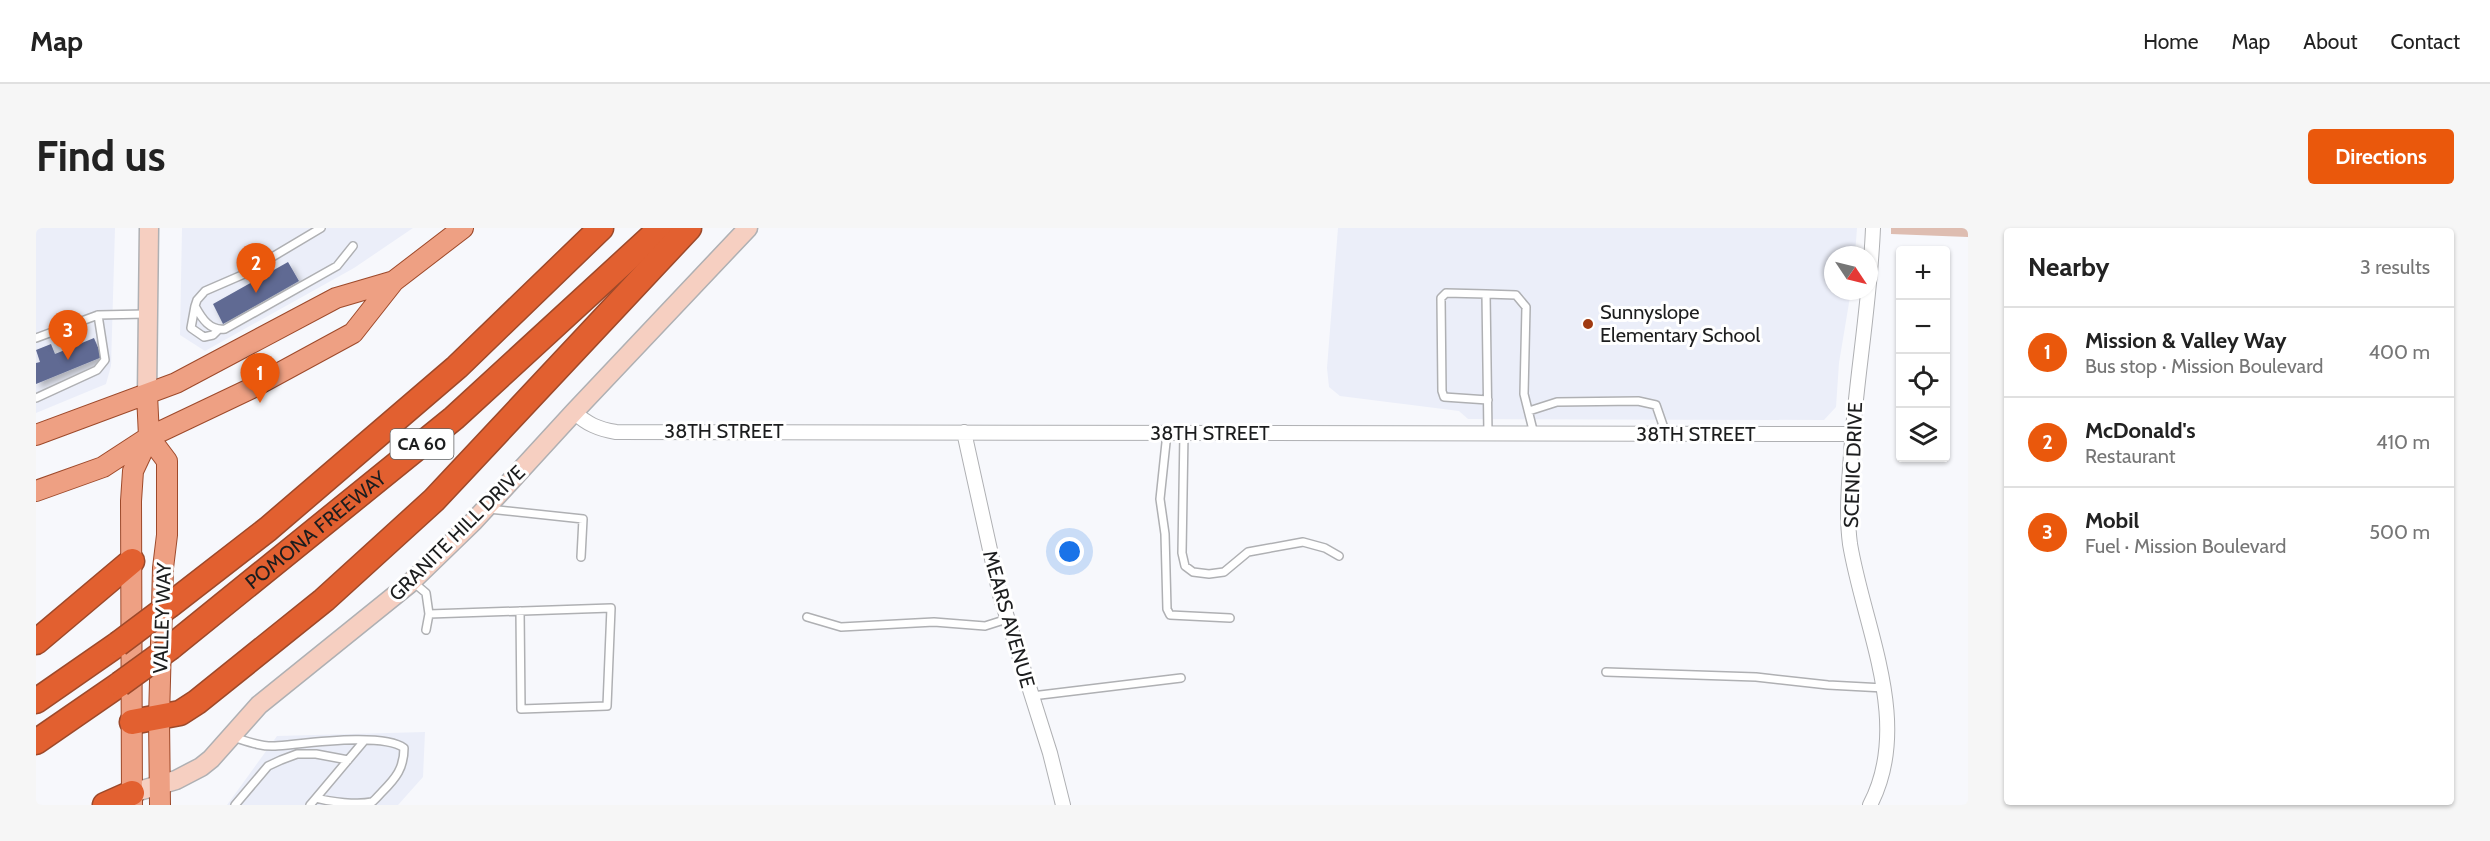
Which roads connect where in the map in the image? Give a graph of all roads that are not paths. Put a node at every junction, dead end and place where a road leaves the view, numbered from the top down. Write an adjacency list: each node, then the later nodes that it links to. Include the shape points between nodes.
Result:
1 (149, 228): 13 (street, VALLEY WAY)
2 (321, 228): 12 (lane, via 242,275 205,291)
3 (463, 228): 10 (main road)
4 (601, 228): 48 (highway, POMONA FREEWAY / CA 60, bridge, via 457,367 268,529 118,644)
5 (661, 228): 53 (highway, POMONA FREEWAY / CA 60, bridge, via 454,418 171,647)
6 (689, 228): 49 (highway, via 399,533 324,600 197,702 180,713)
7 (748, 228): 21 (street, GRANITE HILL DRIVE)
8 (1873, 228): 29 (street, SCENIC DRIVE, via 1871,281)
9 (353, 246): 15 (lane, via 337,266)
10 (394, 281): 17 (main road, via 336,298 176,383); 30 (main road, via 353,333 250,389)
11 (1486, 294): 19 (lane); 19 (lane, via 1446,293 1441,298 1442,391 1444,397); 20 (lane, via 1516,295 1526,307 1524,394)
12 (195, 306): 15 (lane, via 204,321); 15 (lane, via 191,328 204,337)
13 (147, 314): 14 (lane); 17 (street, VALLEY WAY)
14 (98, 315): 16 (lane); 18 (lane, via 105,360 97,370)
15 (218, 330)
16 (36, 339)
17 (147, 394): 22 (main road); 30 (main road, VALLEY WAY)
18 (36, 398)
19 (1488, 400): 26 (lane)
20 (1529, 411): 27 (lane); 28 (lane, via 1557,402 1638,401 1656,405)
21 (574, 412): 23 (street, 38TH STREET, via 596,428 616,432); 32 (street, GRANITE HILL DRIVE)
22 (37, 431)
23 (964, 432): 24 (street, 38TH STREET); 41 (street, MEARS AVENUE)
24 (1167, 433): 25 (street, 38TH STREET); 40 (lane, via 1160,499 1167,609 1170,615 1180,617)
25 (1184, 433): 26 (street, 38TH STREET); 33 (lane, via 1185,566 1193,572 1224,572 1248,552 1303,542)
26 (1488, 434): 27 (street, 38TH STREET)
27 (1534, 434): 28 (street, 38TH STREET)
28 (1666, 434): 29 (street, 38TH STREET)
29 (1852, 434): 46 (street, SCENIC DRIVE, via 1848,509 1851,544)
30 (149, 437): 31 (main road, via 103,467); 35 (main road, VALLEY WAY, via 133,471); 49 (main road, VALLEY WAY, via 167,461)
31 (36, 491)
32 (486, 508): 34 (lane, via 583,519); 36 (street, GRANITE HILL DRIVE)
33 (1339, 556)
34 (581, 557)
35 (132, 561): 43 (highway); 50 (main road, VALLEY WAY)
36 (411, 580): 38 (lane, via 426,593); 51 (street, GRANITE HILL DRIVE, via 259,705)
37 (520, 611): 37 (lane, via 611,608 607,706 521,709); 38 (lane)
38 (429, 614): 42 (lane)
39 (807, 617): 41 (lane, via 841,627 934,622 986,626)
40 (1230, 618)
41 (1007, 619): 47 (street, MEARS AVENUE)
42 (426, 630)
43 (36, 642)
44 (1606, 672): 46 (lane, via 1756,677)
45 (1181, 678): 47 (lane)
46 (1884, 688): 63 (street, SCENIC DRIVE, via 1886,757)
47 (1032, 696): 62 (street, MEARS AVENUE)
48 (36, 701)
49 (159, 718): 50 (highway); 55 (main road, VALLEY WAY)
50 (132, 722): 57 (main road, VALLEY WAY)
51 (231, 737): 52 (lane, via 273,746); 55 (street, GRANITE HILL DRIVE, via 201,767)
52 (364, 741): 54 (lane); 56 (lane, via 395,742 404,748 404,761 396,778 372,802 360,805)
53 (36, 742)
54 (348, 760): 56 (lane); 60 (lane, via 316,754 297,754 281,760 268,766)
55 (159, 785): 57 (street, GRANITE HILL DRIVE); 59 (main road, VALLEY WAY)
56 (316, 798): 61 (lane)
57 (132, 799): 58 (highway)
58 (105, 805)
59 (160, 805)
60 (235, 805)
61 (310, 805)
62 (1063, 805)
63 (1870, 805)

